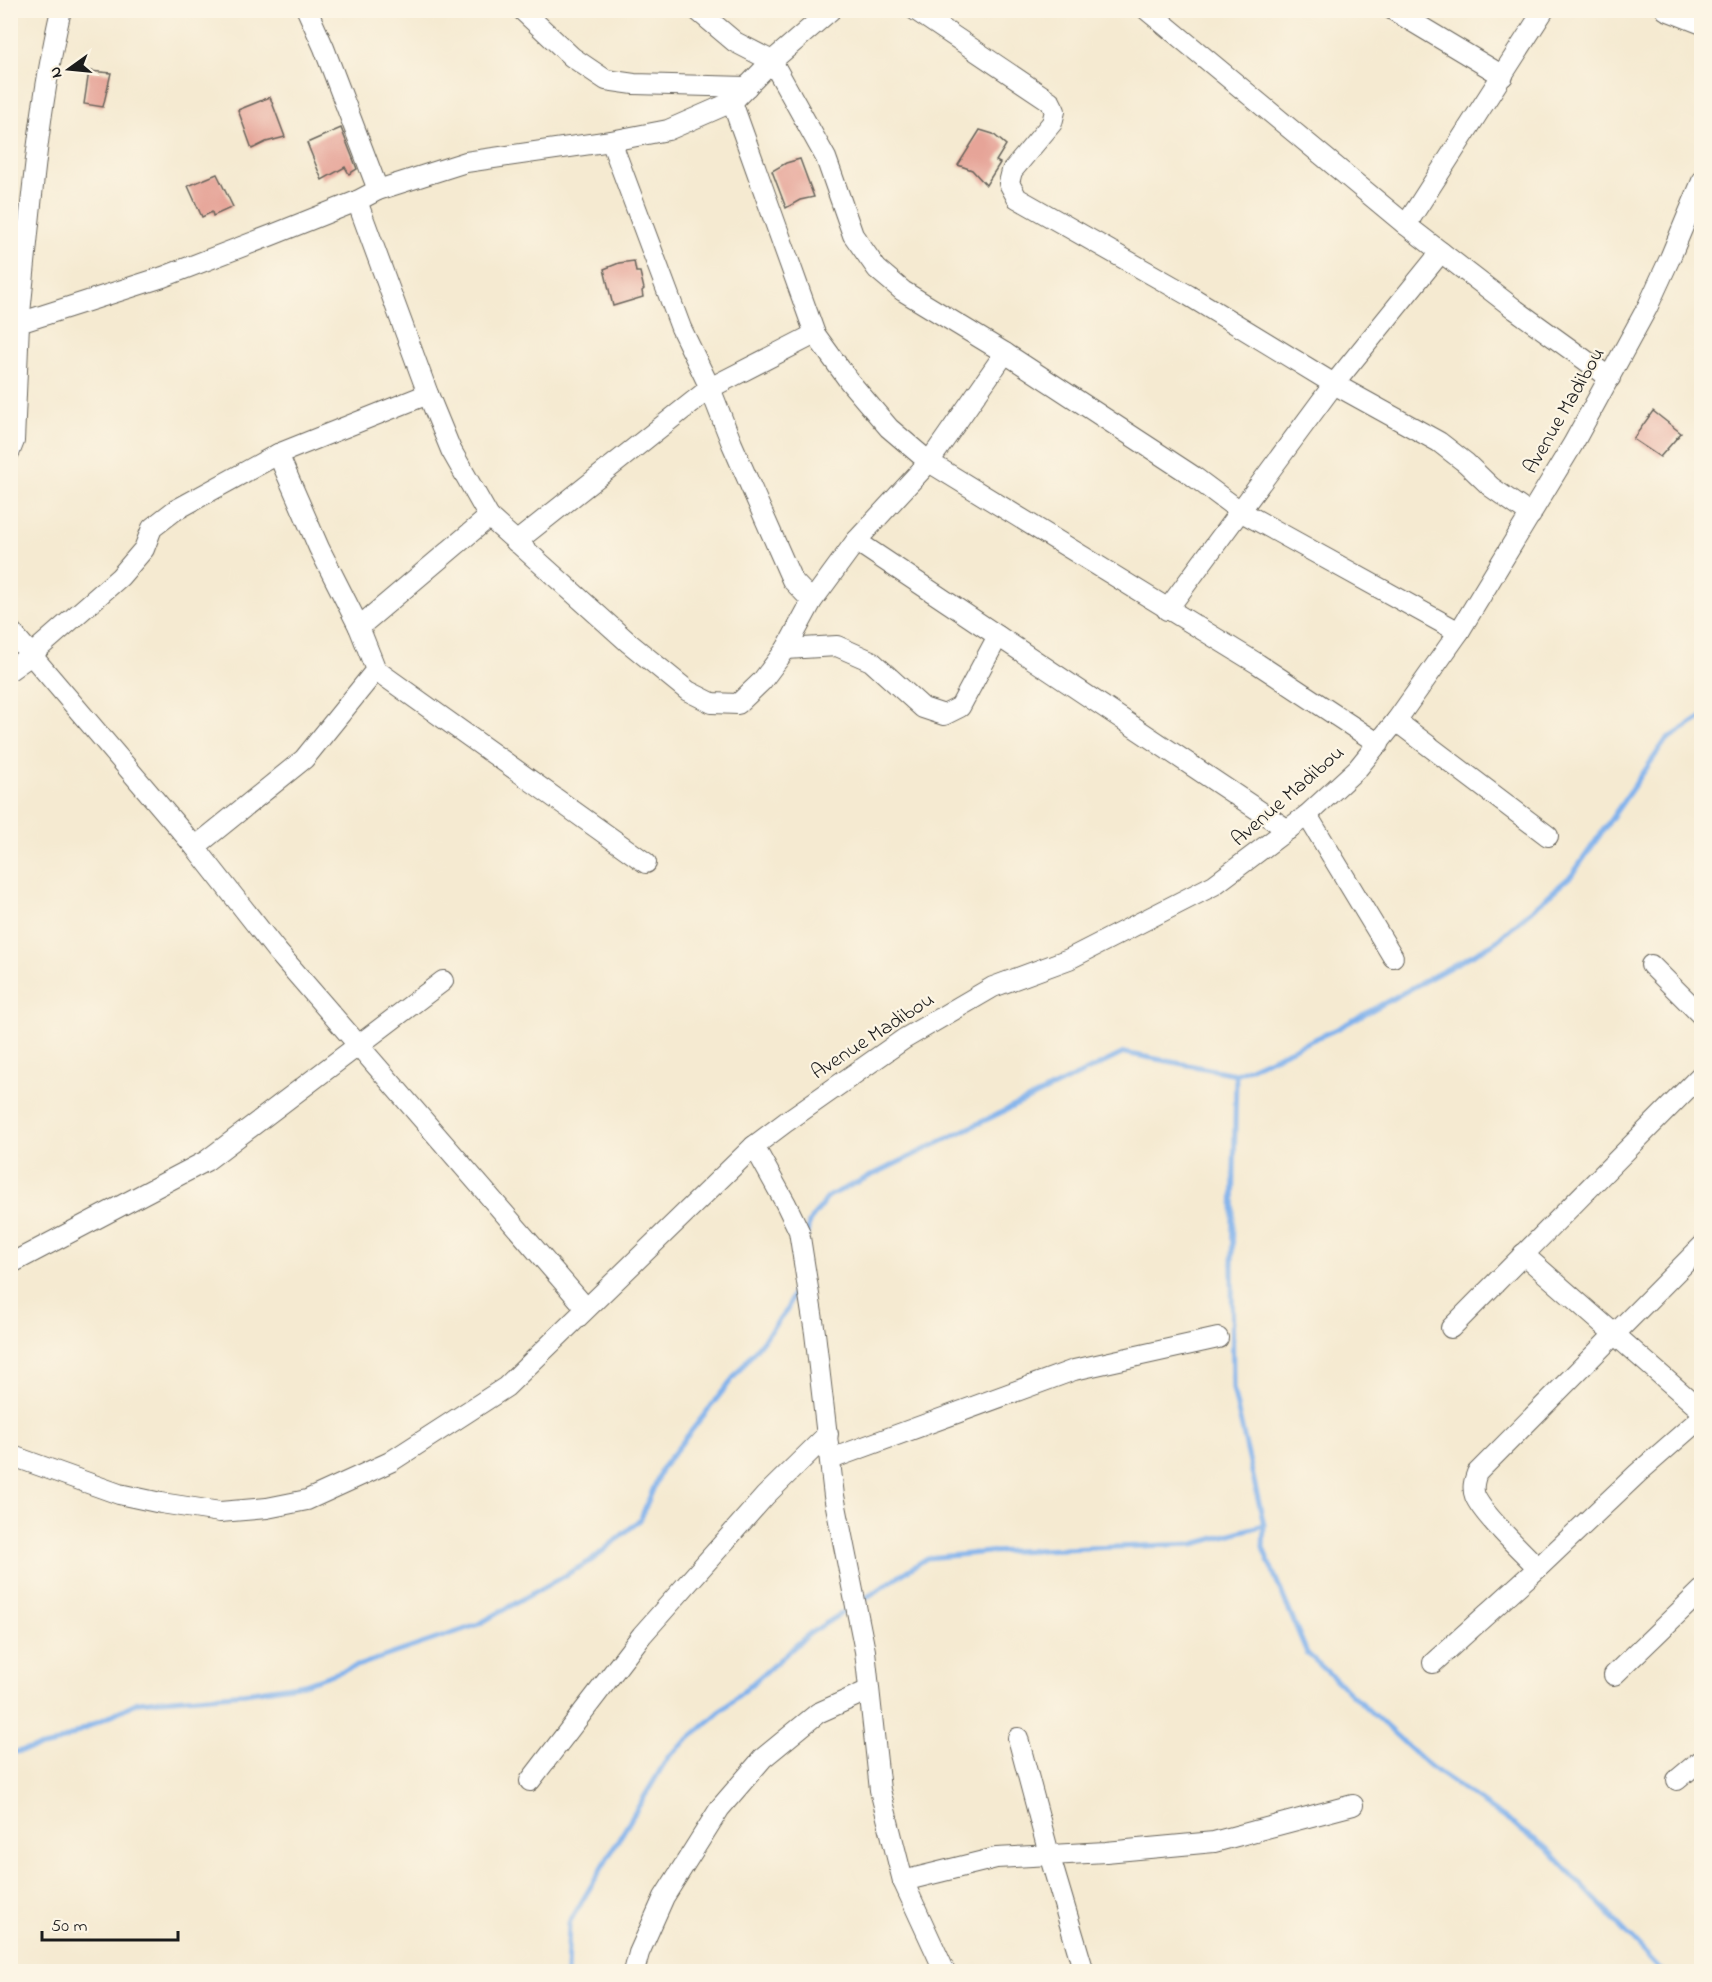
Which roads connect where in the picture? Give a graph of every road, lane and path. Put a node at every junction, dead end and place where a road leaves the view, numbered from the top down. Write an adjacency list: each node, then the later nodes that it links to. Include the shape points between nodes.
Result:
1 (61, 10): 22 (street, via 49,62)
2 (307, 10): 18 (street)
3 (522, 10): 14 (street, via 572,57 606,80)
4 (698, 10): 12 (street, via 735,42)
5 (831, 10): 12 (street)
6 (915, 10): 26 (street, via 1050,102 1054,111 1052,123 1012,171 1009,183 1017,198 1188,294)
7 (1147, 10): 20 (street)
8 (1393, 10): 13 (street)
9 (1544, 10): 13 (street)
10 (1666, 10): 11 (street)
11 (1701, 24)
12 (772, 61): 14 (street); 24 (street, via 826,158 853,235 877,269 903,291)
13 (1503, 76): 20 (street)
14 (747, 87): 15 (street)
15 (732, 102): 16 (street, via 668,130); 23 (street)
16 (611, 141): 18 (street, via 466,162); 27 (street, via 681,328)
17 (1700, 187): 25 (street, Avenue Madibou, via 1670,258)
18 (378, 190): 19 (street)
19 (357, 201): 22 (street, via 163,277); 28 (street)
20 (1406, 225): 21 (street)
21 (1441, 252): 25 (street); 26 (street)
22 (19, 323): 29 (street, via 14,441)
23 (815, 334): 27 (street); 31 (street, via 889,428)
24 (1005, 353): 31 (street); 32 (street, via 1194,476)
25 (1610, 378): 33 (street, Avenue Madibou)
26 (1334, 384): 32 (street); 33 (street, via 1439,442 1491,488)
27 (710, 388): 36 (street); 37 (street, via 792,580)
28 (428, 394): 30 (street); 34 (street, via 451,450)
29 (10, 451)
30 (278, 454): 39 (street); 44 (street, via 174,511 152,528 144,549 120,577)
31 (929, 462): 35 (street); 38 (street)
32 (1240, 511): 38 (street); 41 (street)
33 (1531, 515): 41 (street, Avenue Madibou)
34 (489, 517): 36 (street); 39 (street)
35 (856, 541): 37 (street); 42 (street)
36 (516, 542): 43 (street, via 629,643 688,691 712,703 738,704)
37 (812, 601): 43 (street)
38 (1167, 610): 48 (street)
39 (359, 627): 46 (street)
40 (10, 630): 44 (street)
41 (1459, 632): 47 (street, Avenue Madibou)
42 (998, 636): 43 (street, via 960,707 944,716 923,708 870,661 837,646); 50 (street)
43 (786, 649)
44 (31, 655): 45 (street); 52 (street)
45 (10, 670)
46 (376, 670): 52 (street, via 304,759); 53 (street)
47 (1396, 721): 48 (street, Avenue Madibou); 51 (street)
48 (1379, 744): 49 (street, Avenue Madibou)
49 (1307, 815): 50 (street, Avenue Madibou); 54 (street)
50 (1288, 830): 60 (street, Avenue Madibou, via 1214,885 1070,959 993,987 904,1039)
51 (1548, 836)
52 (195, 847): 58 (street, via 276,950)
53 (646, 863)
54 (1393, 957)
55 (1651, 965): 57 (street)
56 (443, 981): 58 (street)
57 (1701, 1016)
58 (360, 1046): 63 (street, via 206,1161); 64 (street)
59 (1701, 1074): 62 (street)
60 (754, 1146): 64 (street, Avenue Madibou); 70 (street, via 799,1232)
61 (1701, 1246): 66 (street)
62 (1523, 1254): 65 (street); 66 (street)
63 (10, 1264)
64 (586, 1308): 71 (street, Avenue Madibou, via 506,1387 390,1462 307,1500 220,1512 119,1494)
65 (1450, 1328)
66 (1614, 1334): 68 (street); 73 (street, via 1477,1473 1473,1485 1482,1508)
67 (1218, 1338): 72 (street, via 1074,1370)
68 (1701, 1411)
69 (1701, 1417): 73 (street)
70 (828, 1434): 72 (street); 81 (street, via 765,1496 642,1635)
71 (10, 1455)
72 (831, 1459): 77 (street, via 834,1496)
73 (1538, 1569): 75 (street)
74 (1701, 1590): 76 (street)
75 (1433, 1663)
76 (1614, 1675)
77 (869, 1690): 84 (street, via 880,1790); 85 (street, via 818,1713 763,1758 720,1808 664,1897)
78 (1018, 1737): 83 (street)
79 (1701, 1758): 80 (street)
80 (1677, 1780)
81 (530, 1781)
82 (1353, 1805): 83 (street, via 1214,1842)
83 (1049, 1854): 84 (street, via 996,1858); 87 (street)
84 (903, 1881): 86 (street)
85 (634, 1971)
86 (945, 1971)
87 (1084, 1971)

